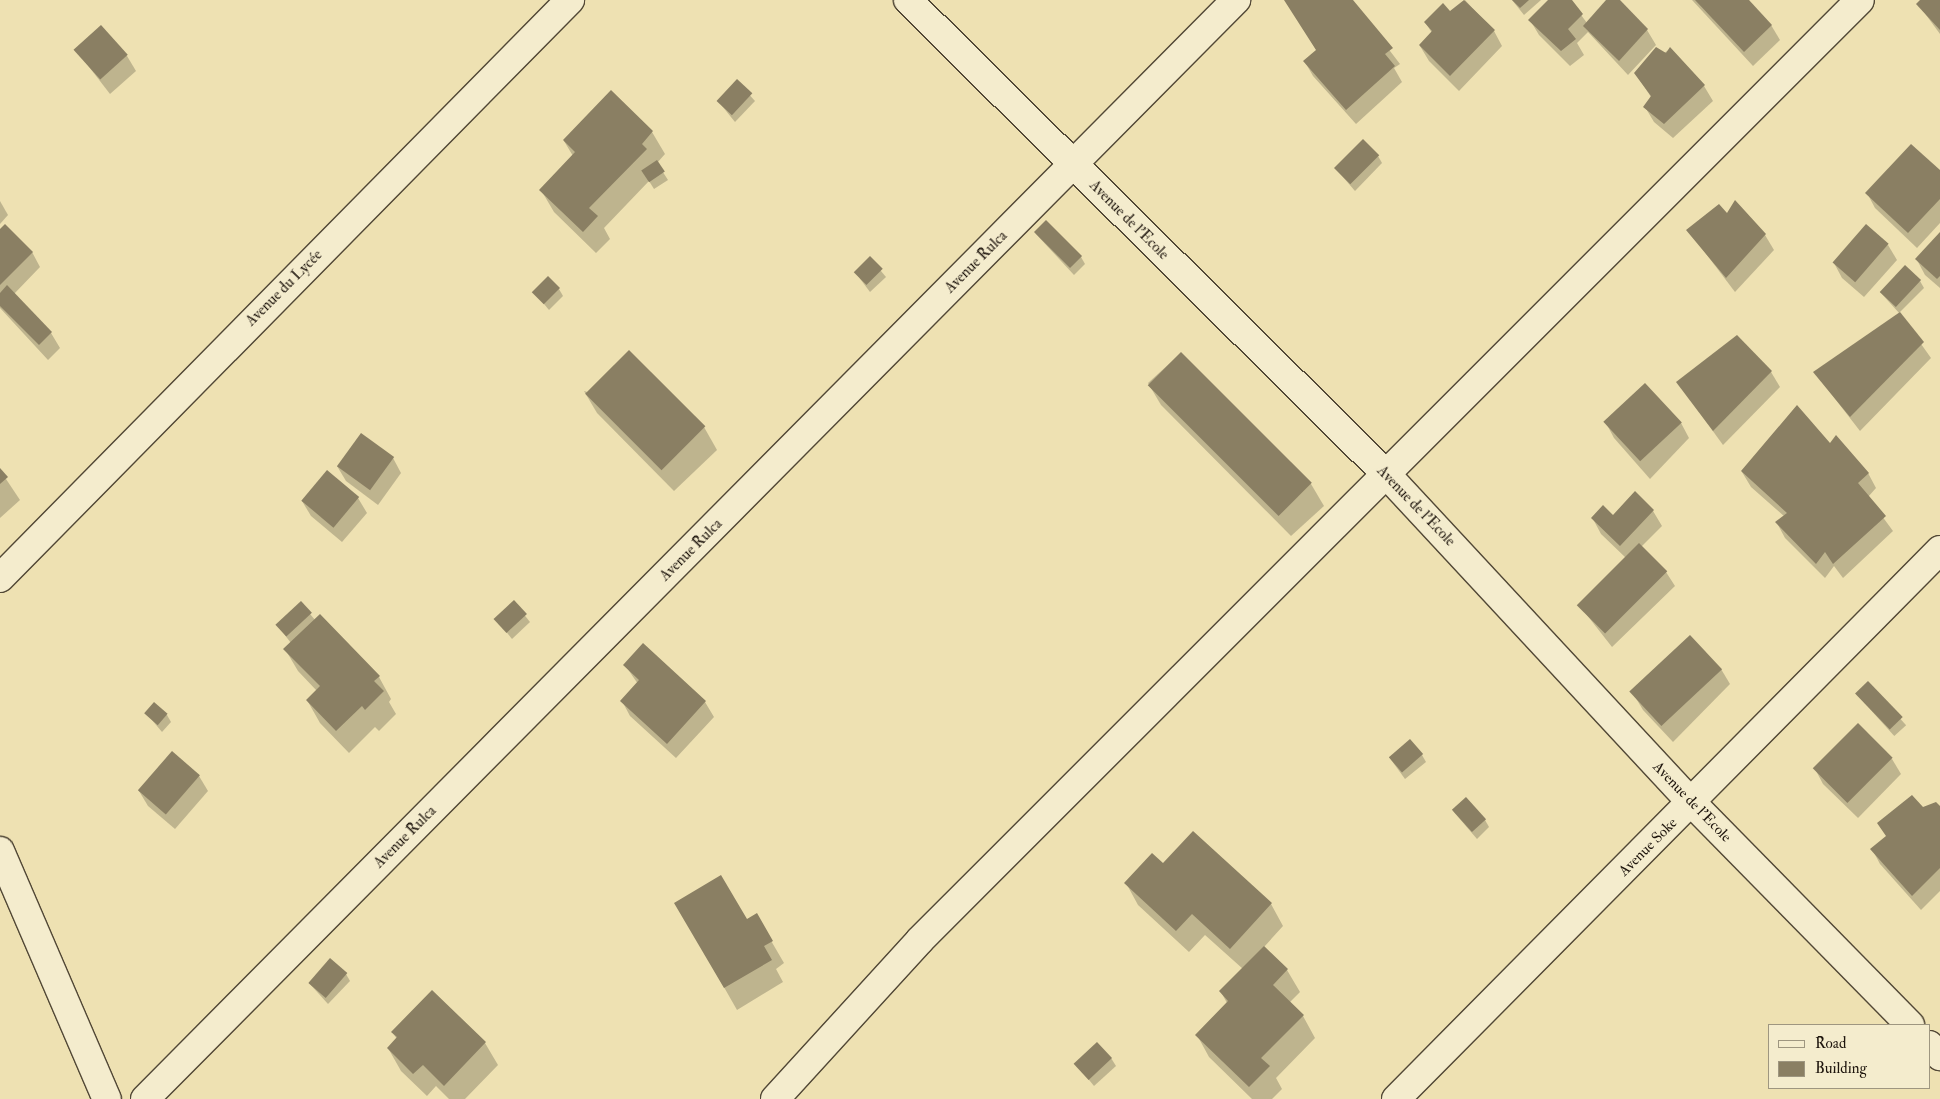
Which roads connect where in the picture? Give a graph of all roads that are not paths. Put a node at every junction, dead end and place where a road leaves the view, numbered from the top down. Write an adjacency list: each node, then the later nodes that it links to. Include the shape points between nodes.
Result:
1 (570, 0): 8 (street, Avenue du Lycée)
2 (908, 0): 5 (street, Avenue de l'Ecole)
3 (1236, 0): 5 (street, Avenue Rulca)
4 (1860, 0): 6 (street)
5 (1073, 165): 6 (street, Avenue de l'Ecole); 15 (street, Avenue Rulca)
6 (1387, 475): 9 (street, Avenue de l'Ecole); 16 (street, via 920,940)
7 (1940, 550): 9 (street, Avenue Soke)
8 (0, 578)
9 (1692, 803): 11 (street, Avenue de l'Ecole); 17 (street, Avenue Soke)
10 (0, 851): 14 (street)
11 (1909, 1024)
12 (1930, 1045): 13 (street)
13 (1940, 1056)
14 (107, 1099)
15 (145, 1099)
16 (776, 1099)
17 (1396, 1099)

